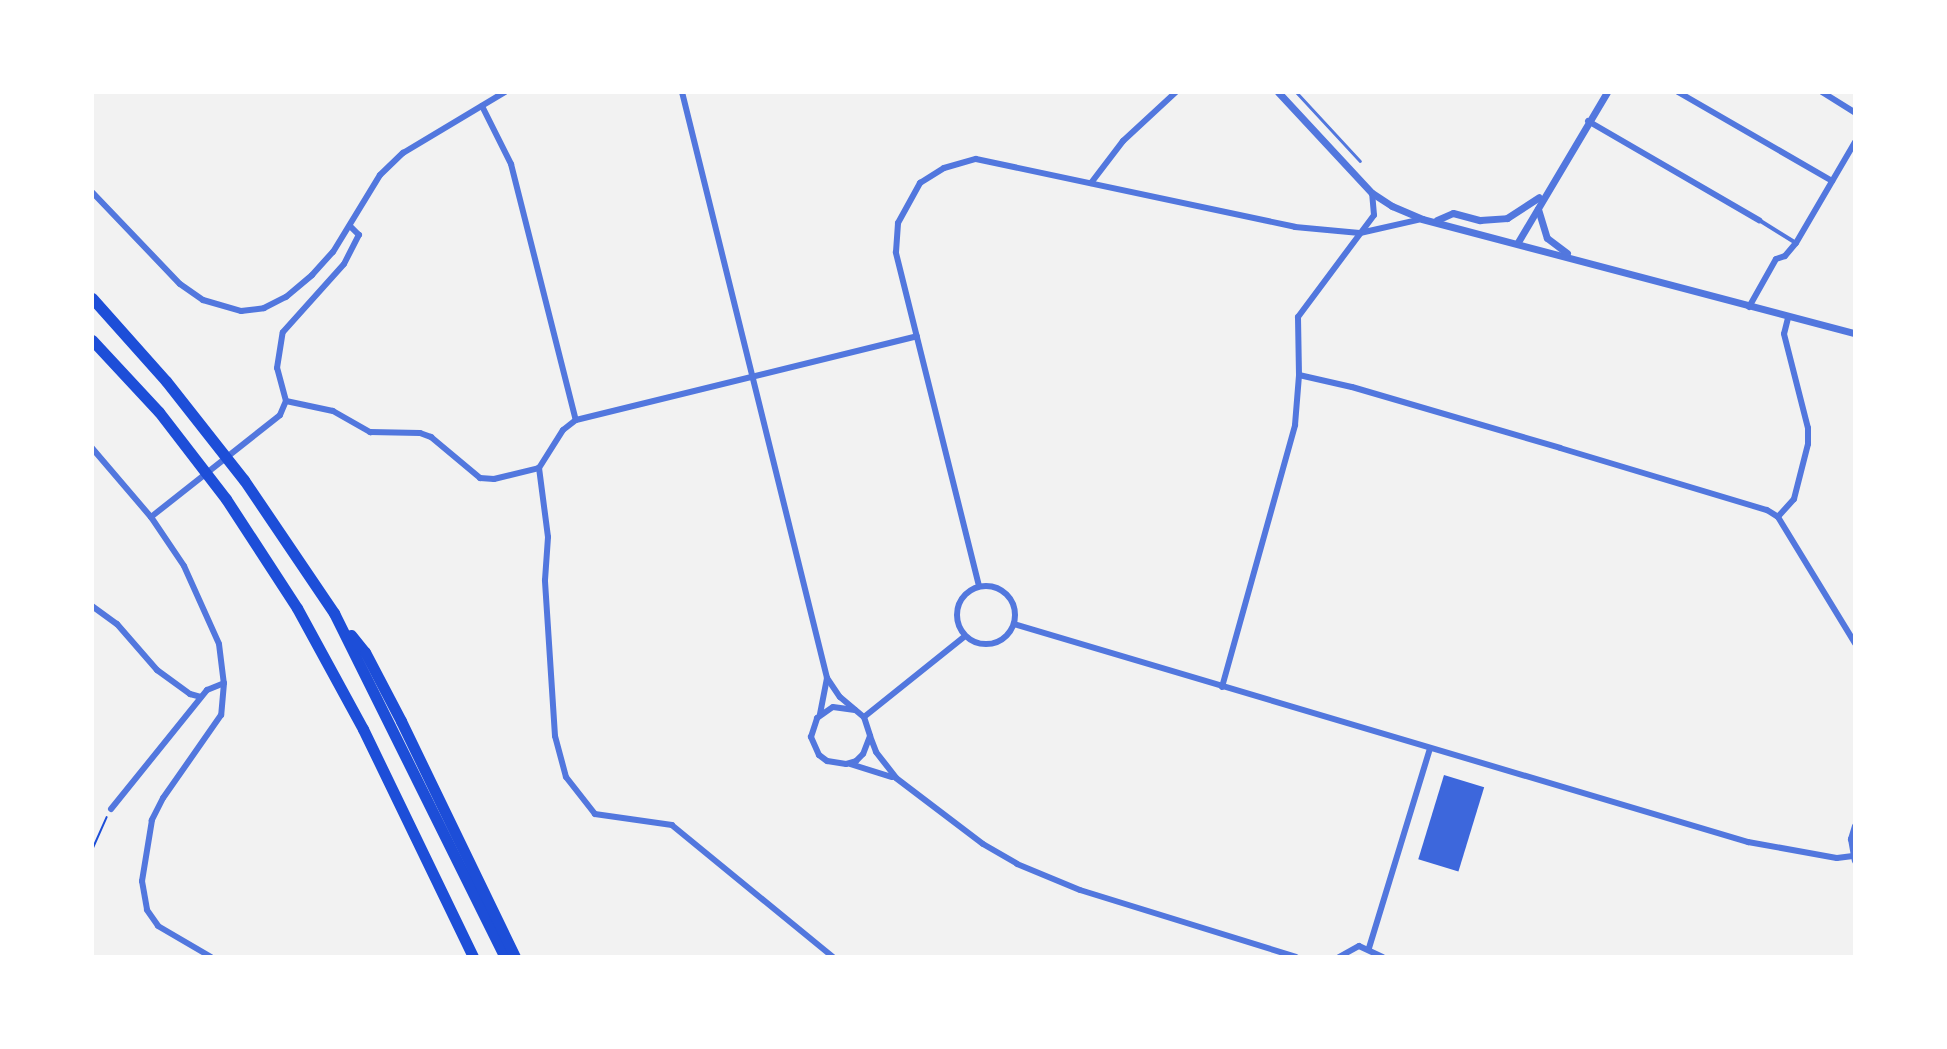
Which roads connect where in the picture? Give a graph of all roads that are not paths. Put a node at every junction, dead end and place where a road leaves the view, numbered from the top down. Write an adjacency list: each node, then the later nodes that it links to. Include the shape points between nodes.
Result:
1 (505, 92): 9 (street)
2 (682, 92): 35 (street)
3 (1176, 92): 15 (street, via 1123,141)
4 (1278, 92): 17 (street)
5 (1296, 92): 13 (lane)
6 (1607, 92): 11 (street)
7 (1678, 92): 14 (street)
8 (1822, 92): 10 (street)
9 (482, 106): 23 (street, via 403,153 380,175); 37 (street, via 511,164)
10 (1855, 113)
11 (1588, 121): 18 (street); 21 (street)
12 (1855, 142): 14 (street)
13 (1360, 161)
14 (1832, 181): 26 (street)
15 (1091, 183): 24 (street, via 1225,214); 32 (street, via 976,159 944,168 920,183 903,208 896,236)
16 (92, 192): 23 (street, via 180,284 203,300 241,311 286,297 333,252)
17 (1372, 193): 20 (street); 24 (street, via 1374,215)
18 (1544, 193): 19 (street); 22 (street, via 1507,218 1480,220 1453,213)
19 (1538, 206): 25 (street); 27 (street, via 1547,238)
20 (1422, 219): 22 (street); 24 (street)
21 (1759, 220): 26 (street)
22 (1435, 221): 25 (street)
23 (350, 226): 36 (street, via 359,235 344,264 283,332 277,368)
24 (1360, 233): 34 (street, via 1298,317)
25 (1518, 242): 27 (street)
26 (1796, 243): 29 (street, via 1771,268)
27 (1571, 257): 29 (street)
28 (92, 298): 44 (highway, via 244,480)
29 (1749, 307): 30 (street)
30 (1788, 318): 31 (street); 41 (street, via 1784,334 1808,444 1794,499)
31 (1855, 333)
32 (917, 336): 35 (street); 42 (street)
33 (92, 340): 64 (highway, via 159,412 226,499 297,608 363,729)
34 (1299, 375): 41 (street); 50 (street, via 1282,482)
35 (753, 378): 37 (street); 48 (street)
36 (286, 401): 39 (street, via 333,411 370,432 431,437 480,478); 40 (street, via 260,435)
37 (576, 420): 39 (street, via 563,430)
38 (92, 448): 40 (street)
39 (539, 468): 67 (street, via 547,525 545,580 555,736 566,777 595,814 672,825)
40 (151, 517): 49 (street, via 184,566 217,636)
41 (1778, 517): 47 (street)
42 (979, 586): 45 (street, via 1004,592 1014,607); 46 (street, via 959,603 957,620)
43 (92, 606): 51 (street, via 117,624 157,670)
44 (334, 613): 65 (highway); 66 (highway, via 365,652)
45 (1014, 624): 46 (street, via 993,644); 50 (street)
46 (965, 636): 54 (street)
47 (1855, 643)
48 (827, 678): 52 (street); 53 (street)
49 (224, 683): 51 (street); 63 (street, via 221,715 163,798 143,861 144,900 152,919)
50 (1222, 687): 56 (street)
51 (201, 697): 59 (street)
52 (855, 710): 53 (street, via 833,707); 54 (street)
53 (820, 714): 57 (street, via 812,727 814,747 827,761)
54 (864, 717): 55 (street)
55 (870, 736): 57 (street, via 863,754); 58 (street)
56 (1430, 748): 61 (street, via 1748,842); 62 (street)
57 (848, 764): 58 (street)
58 (896, 778): 68 (street, via 983,844 1048,878)
59 (111, 809)
60 (1855, 826): 61 (street)
61 (1854, 859)
62 (1369, 948): 69 (street, via 1350,948); 70 (street)
63 (211, 957)
64 (473, 957)
65 (505, 957)
66 (515, 957)
67 (833, 957)
68 (1296, 957)
69 (1339, 957)
70 (1383, 957)

